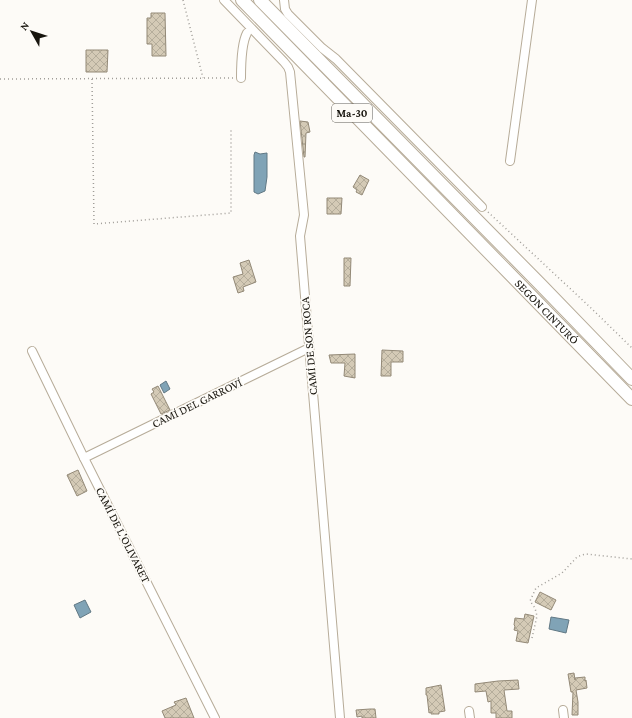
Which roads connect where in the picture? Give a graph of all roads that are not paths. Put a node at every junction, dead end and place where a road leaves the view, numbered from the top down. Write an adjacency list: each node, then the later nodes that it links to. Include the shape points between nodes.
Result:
1 (224, 0): 10 (street, CAMÍ DE SON ROCA, via 290,69 304,215 300,236)
2 (242, 0): 13 (highway, SEGON CINTURÓ / Ma-30)
3 (260, 0): 12 (highway, Ma-30)
4 (284, 0): 9 (street, via 288,14)
5 (532, 0): 8 (street)
6 (247, 33): 7 (street)
7 (237, 78)
8 (510, 162)
9 (482, 207)
10 (309, 348): 18 (street, CAMÍ DEL GARROVÍ); 20 (street, CAMÍ DE SON ROCA)
11 (32, 351): 18 (street, CAMÍ DE L'OLIVARET)
12 (619, 365): 14 (highway); 15 (highway, Ma-30)
13 (602, 368): 16 (highway, SEGON CINTURÓ / Ma-30); 17 (highway, via 618,394)
14 (632, 373)
15 (632, 379)
16 (632, 399)
17 (632, 408)
18 (84, 458): 19 (street, CAMÍ DE L'OLIVARET)
19 (215, 718)
20 (340, 718)

